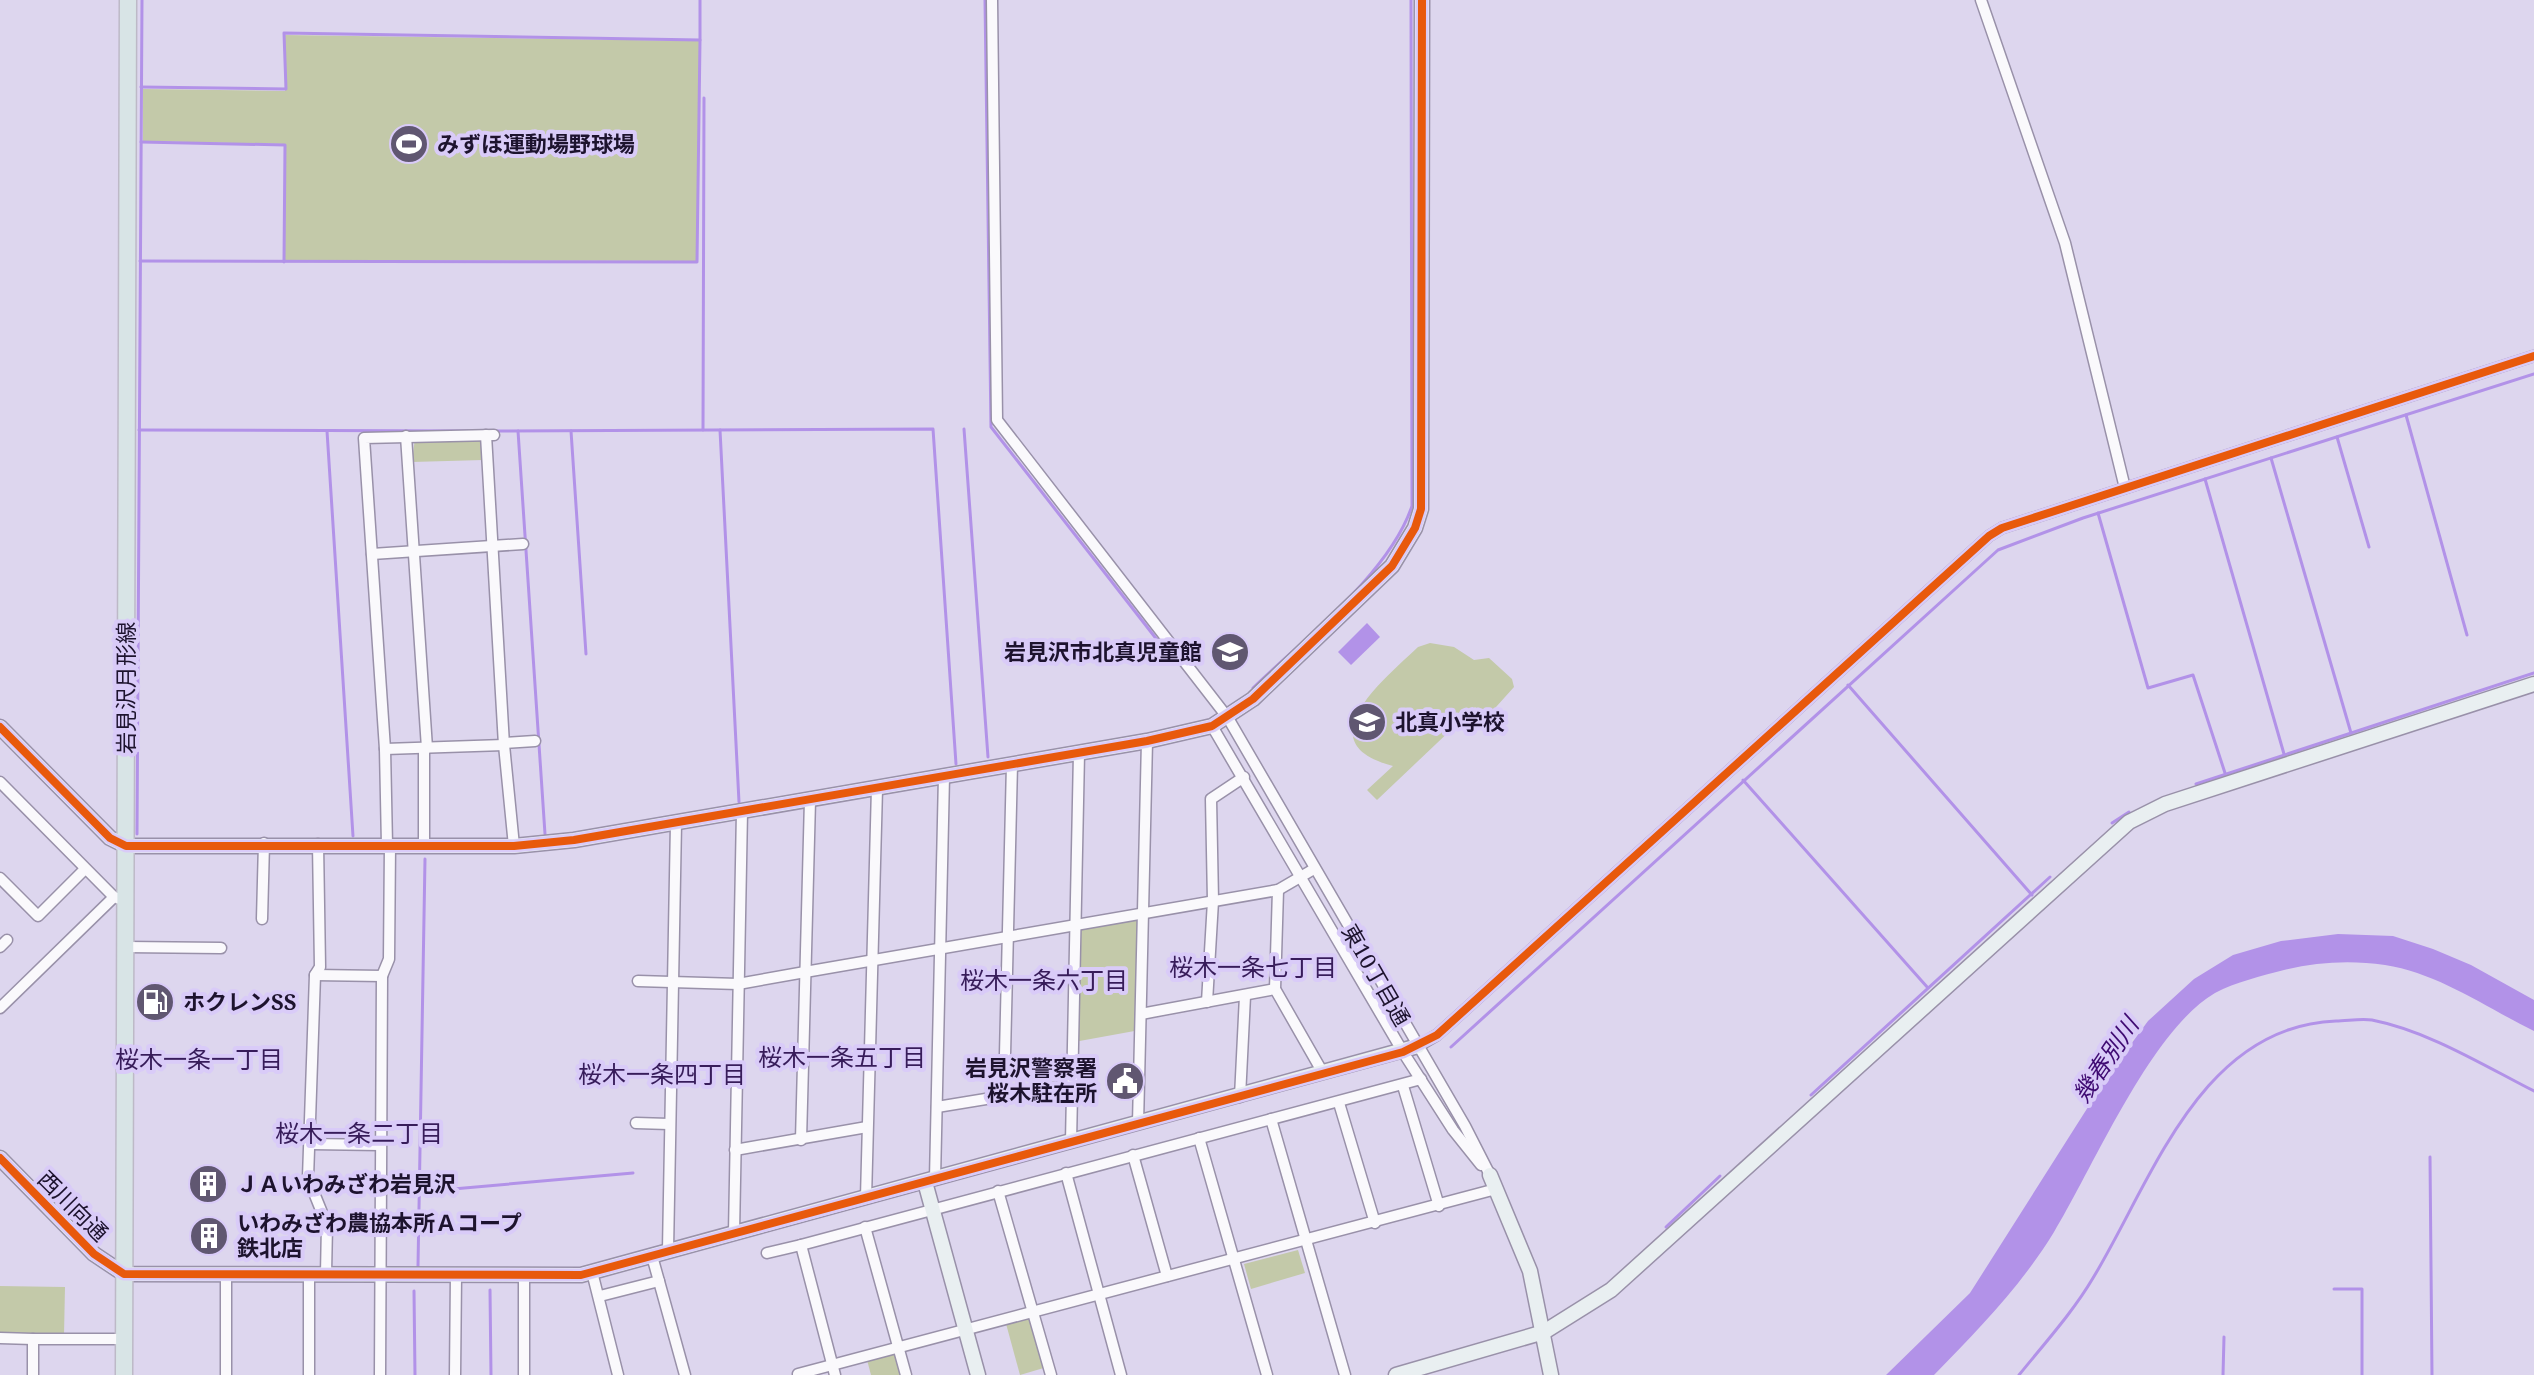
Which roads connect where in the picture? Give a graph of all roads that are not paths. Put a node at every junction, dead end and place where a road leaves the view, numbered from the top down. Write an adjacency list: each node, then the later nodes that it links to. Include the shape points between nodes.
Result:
1 (128, 0): 33 (main road, 岩見沢月形線)
2 (992, 0): 13 (street, 東10丁目通, via 997,420)
3 (1422, 0): 13 (street, via 1421,509 1392,566)
4 (1981, 0): 7 (street, via 2065,243)
5 (2534, 356): 7 (street)
6 (406, 436): 9 (street, via 490,435); 10 (street); 11 (street, via 364,438)
7 (2125, 488): 62 (street, via 1989,536 1437,1035)
8 (523, 544): 9 (street)
9 (493, 547): 10 (street); 18 (street)
10 (413, 551): 11 (street); 19 (street)
11 (372, 554): 20 (street)
12 (2534, 684): 115 (street, via 2165,804 2129,822 1630,1274)
13 (1228, 718): 14 (street); 37 (street, 東10丁目通)
14 (1212, 726): 17 (street); 24 (street)
15 (0, 727): 33 (street, via 110,838)
16 (535, 741): 18 (street)
17 (1147, 741): 21 (street); 43 (street)
18 (504, 744): 19 (street); 35 (street)
19 (426, 748): 20 (street); 34 (street)
20 (385, 749): 32 (street)
21 (1079, 753): 22 (street); 45 (street)
22 (1012, 764): 23 (street); 46 (street)
23 (944, 776): 26 (street); 49 (street)
24 (1244, 777): 38 (street); 42 (street, via 1211,799)
25 (0, 782): 36 (street)
26 (877, 788): 27 (street); 50 (street)
27 (810, 800): 28 (street); 51 (street)
28 (742, 811): 29 (street); 56 (street)
29 (676, 823): 35 (street); 55 (street)
30 (264, 843): 31 (street); 33 (street); 44 (street)
31 (318, 844): 32 (street); 52 (street, via 320,967)
32 (388, 845): 34 (street); 53 (street, via 389,959)
33 (126, 846): 41 (main road, 岩見沢月形線)
34 (424, 846): 35 (street)
35 (514, 846)
36 (85, 869): 39 (street, via 38,916); 41 (street)
37 (1314, 869): 38 (street); 62 (street, 東10丁目通)
38 (1302, 875): 40 (street); 63 (street)
39 (0, 878)
40 (1278, 890): 42 (street); 57 (street)
41 (120, 899): 47 (main road, 岩見沢月形線); 60 (street)
42 (1213, 901): 43 (street); 59 (street)
43 (1143, 912): 45 (street); 61 (street)
44 (262, 919)
45 (1076, 924): 46 (street); 66 (street)
46 (1008, 937): 49 (street); 68 (street)
47 (126, 947): 48 (street); 102 (main road, 岩見沢月形線)
48 (221, 948)
49 (941, 948): 50 (street); 71 (street)
50 (873, 959): 51 (street); 76 (street)
51 (805, 972): 56 (street); 78 (street)
52 (315, 975): 53 (street); 80 (street)
53 (382, 976): 81 (street)
54 (638, 981): 55 (street)
55 (671, 983): 56 (street); 74 (street)
56 (738, 984): 82 (street)
57 (1275, 989): 58 (street); 64 (street)
58 (1245, 996): 59 (street); 69 (street)
59 (1207, 1002): 61 (street)
60 (0, 1008)
61 (1141, 1014): 75 (street)
62 (1418, 1046): 63 (street); 87 (street, 東10丁目通)
63 (1403, 1052): 64 (street); 65 (street)
64 (1323, 1073): 69 (street)
65 (1421, 1079): 67 (street); 87 (street)
66 (1073, 1085): 68 (street); 79 (street)
67 (1403, 1086): 70 (street); 90 (street)
68 (1004, 1096): 71 (street)
69 (1240, 1097): 75 (street)
70 (1339, 1103): 72 (street); 92 (street)
71 (937, 1107): 86 (street)
72 (1271, 1119): 77 (street); 95 (street)
73 (636, 1123): 74 (street)
74 (669, 1124): 97 (street)
75 (1138, 1124): 79 (street)
76 (867, 1127): 78 (street); 89 (street)
77 (1199, 1138): 83 (street); 100 (street)
78 (801, 1140): 82 (street)
79 (1071, 1142): 86 (street)
80 (311, 1144): 81 (street); 103 (street, via 308,1178 327,1225)
81 (380, 1145): 106 (street)
82 (735, 1150): 94 (street)
83 (1133, 1155): 85 (street); 109 (street)
84 (0, 1158): 102 (street, 西川向通, via 94,1254)
85 (1066, 1173): 88 (street); 111 (street)
86 (930, 1180): 89 (street); 91 (street)
87 (1493, 1182): 90 (street); 115 (street, 東10丁目通, via 1530,1271)
88 (998, 1191): 91 (street); 113 (street)
89 (866, 1198): 94 (street)
90 (1439, 1206): 92 (street)
91 (932, 1208): 93 (street); 114 (street)
92 (1375, 1223): 95 (street)
93 (865, 1227): 96 (street); 119 (street)
94 (734, 1233): 97 (street)
95 (1306, 1240): 100 (street); 137 (street)
96 (801, 1245): 98 (street); 120 (street)
97 (668, 1250): 99 (street)
98 (767, 1253)
99 (652, 1256): 101 (street); 110 (street)
100 (1233, 1259): 109 (street); 136 (street)
101 (592, 1272): 108 (street); 112 (street)
102 (124, 1274): 104 (street); 118 (main road, 岩見沢月形線)
103 (326, 1274): 105 (street); 106 (street)
104 (226, 1275): 105 (street); 125 (street)
105 (309, 1275): 126 (street)
106 (380, 1275): 107 (street); 127 (street)
107 (456, 1275): 108 (street); 128 (street)
108 (524, 1275): 129 (street)
109 (1167, 1276): 111 (street)
110 (659, 1281): 112 (street); 131 (street)
111 (1098, 1294): 113 (street); 135 (street)
112 (600, 1296): 130 (street)
113 (1033, 1311): 114 (street); 134 (street)
114 (964, 1329): 119 (street); 133 (street)
115 (1544, 1332): 121 (street); 139 (street, 東10丁目通)
116 (0, 1338): 117 (street)
117 (33, 1339): 118 (street); 123 (street)
118 (124, 1339): 124 (main road, 岩見沢月形線)
119 (898, 1347): 120 (street); 132 (street)
120 (834, 1370): 122 (street)
121 (1437, 1370): 138 (street)
122 (798, 1374)
123 (33, 1375)
124 (124, 1375)
125 (226, 1375)
126 (309, 1375)
127 (380, 1375)
128 (455, 1375)
129 (524, 1375)
130 (618, 1375)
131 (685, 1375)
132 (906, 1375)
133 (978, 1375)
134 (1051, 1375)
135 (1121, 1375)
136 (1267, 1375)
137 (1345, 1375)
138 (1396, 1375)
139 (1551, 1375)

